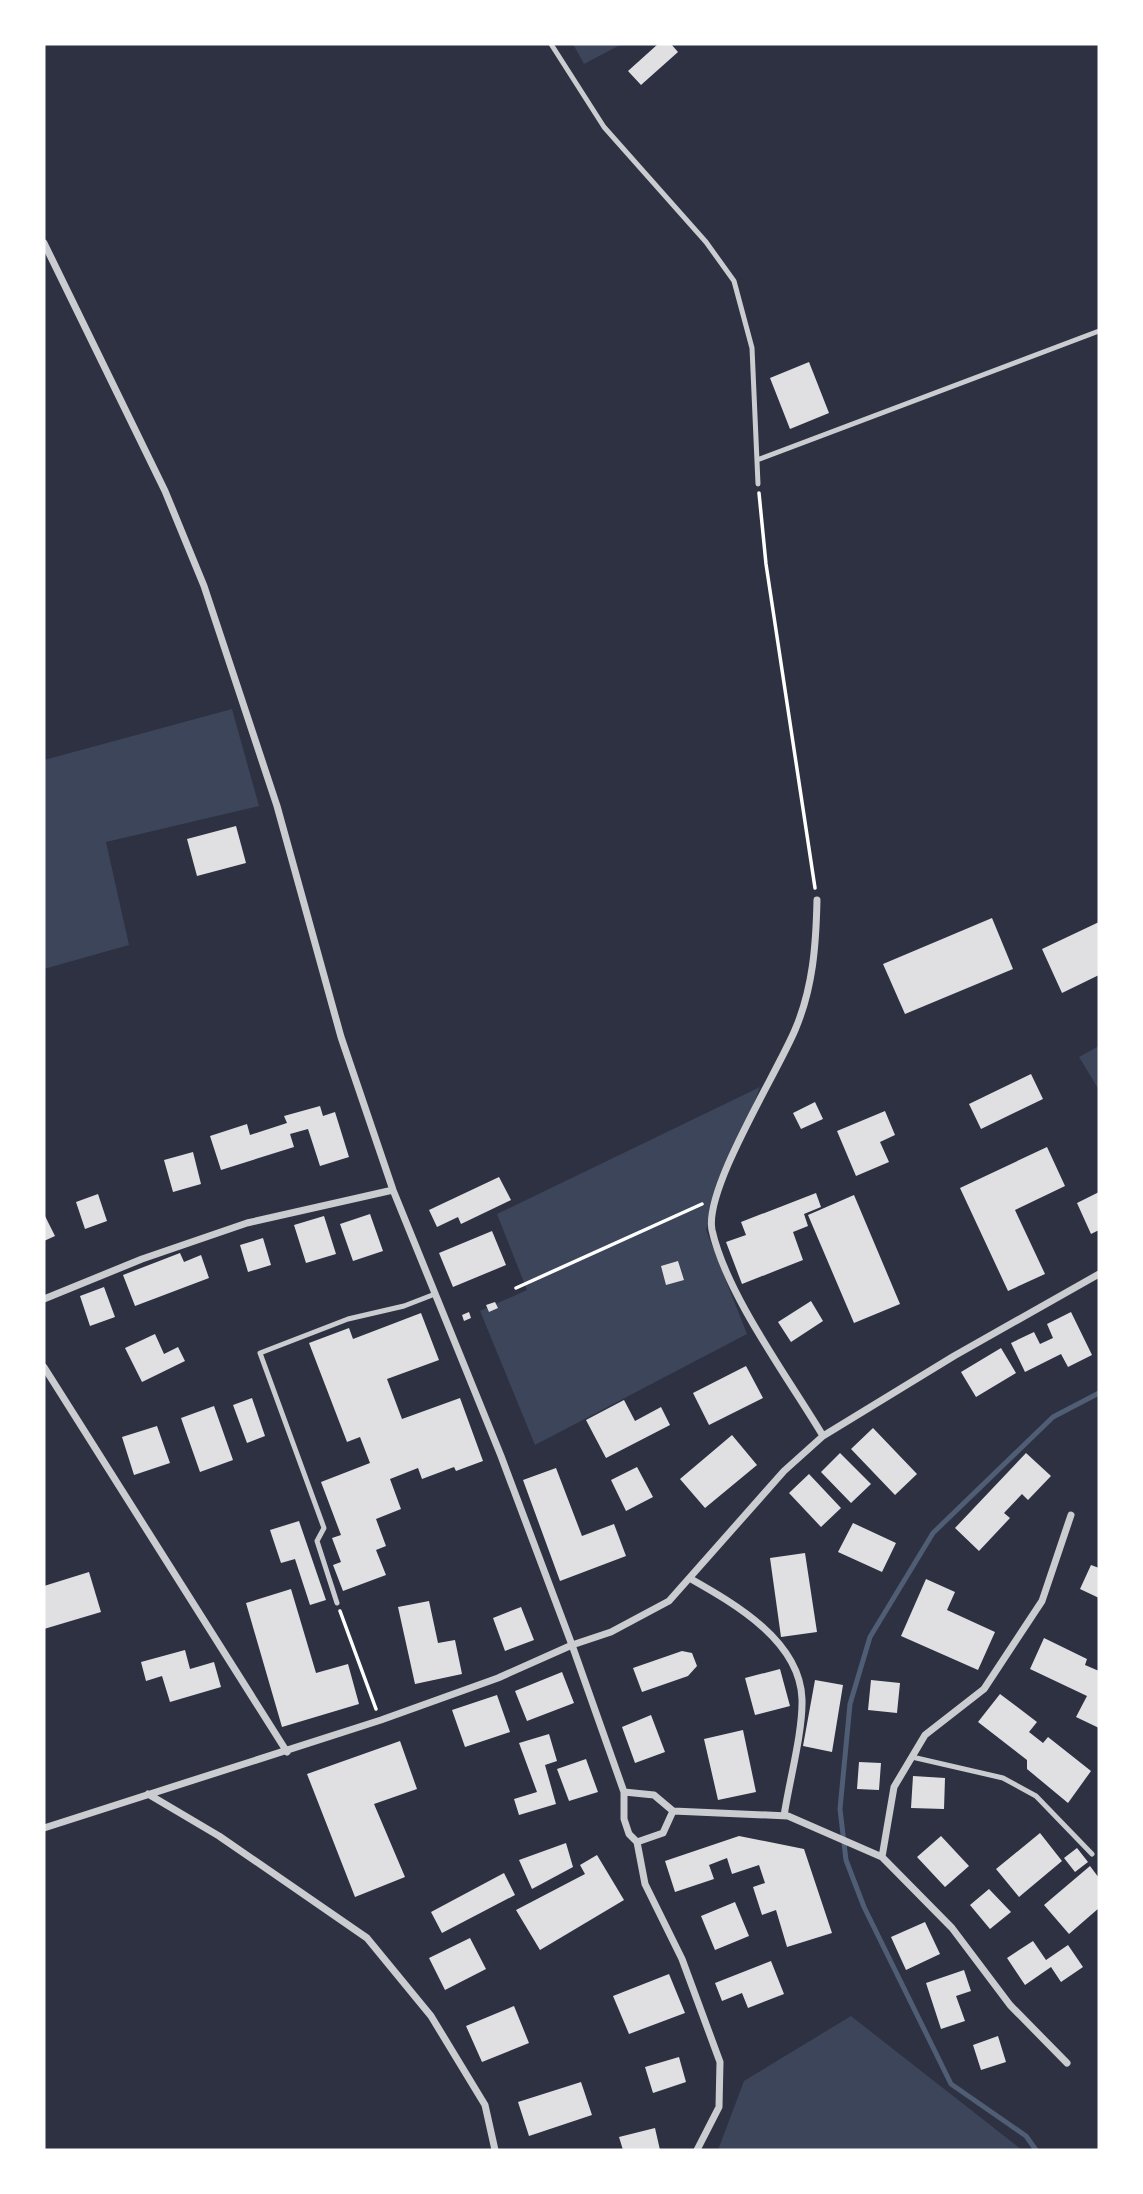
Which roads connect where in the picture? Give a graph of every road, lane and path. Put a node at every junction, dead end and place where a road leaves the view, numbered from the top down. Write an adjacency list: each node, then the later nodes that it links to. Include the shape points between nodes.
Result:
1 (551, 44): 4 (lane, via 604,127 706,242 734,281 752,348)
2 (44, 243): 7 (street, via 165,491 204,586 277,806 341,1037)
3 (1099, 331): 4 (lane)
4 (757, 460): 5 (lane)
5 (758, 484): 6 (path)
6 (817, 900): 8 (street, via 816,963 796,1028)
7 (393, 1190): 11 (street); 12 (street, via 247,1223)
8 (717, 1198): 10 (path); 14 (street, via 711,1227 734,1288)
9 (1099, 1275): 14 (street)
10 (516, 1288)
11 (435, 1294): 17 (lane, via 348,1319 260,1353 324,1528 317,1541); 18 (street)
12 (44, 1299)
13 (44, 1367): 20 (street)
14 (823, 1436): 16 (street, via 784,1471)
15 (1071, 1515): 21 (street, via 1042,1601 984,1689 925,1735)
16 (691, 1579): 18 (street, via 669,1601 611,1632); 25 (street, via 757,1621 793,1664 802,1699)
17 (337, 1603): 19 (path)
18 (572, 1645): 19 (street, via 498,1678); 22 (street)
19 (380, 1720): 20 (street)
20 (286, 1752): 23 (street)
21 (912, 1757): 28 (lane, via 1003,1778 1037,1796); 29 (street, via 894,1787)
22 (624, 1792): 24 (street, via 654,1795); 27 (street, via 624,1819)
23 (148, 1794): 26 (street); 31 (street, via 219,1836 367,1938 431,2016 485,2105)
24 (673, 1811): 25 (street); 27 (street, via 663,1833)
25 (784, 1816): 29 (street)
26 (44, 1828)
27 (637, 1842): 32 (street, via 645,1884 682,1959 720,2062 719,2107)
28 (1092, 1854)
29 (882, 1857): 30 (street, via 952,1928 1010,2005)
30 (1067, 2063)
31 (495, 2150)
32 (697, 2150)

